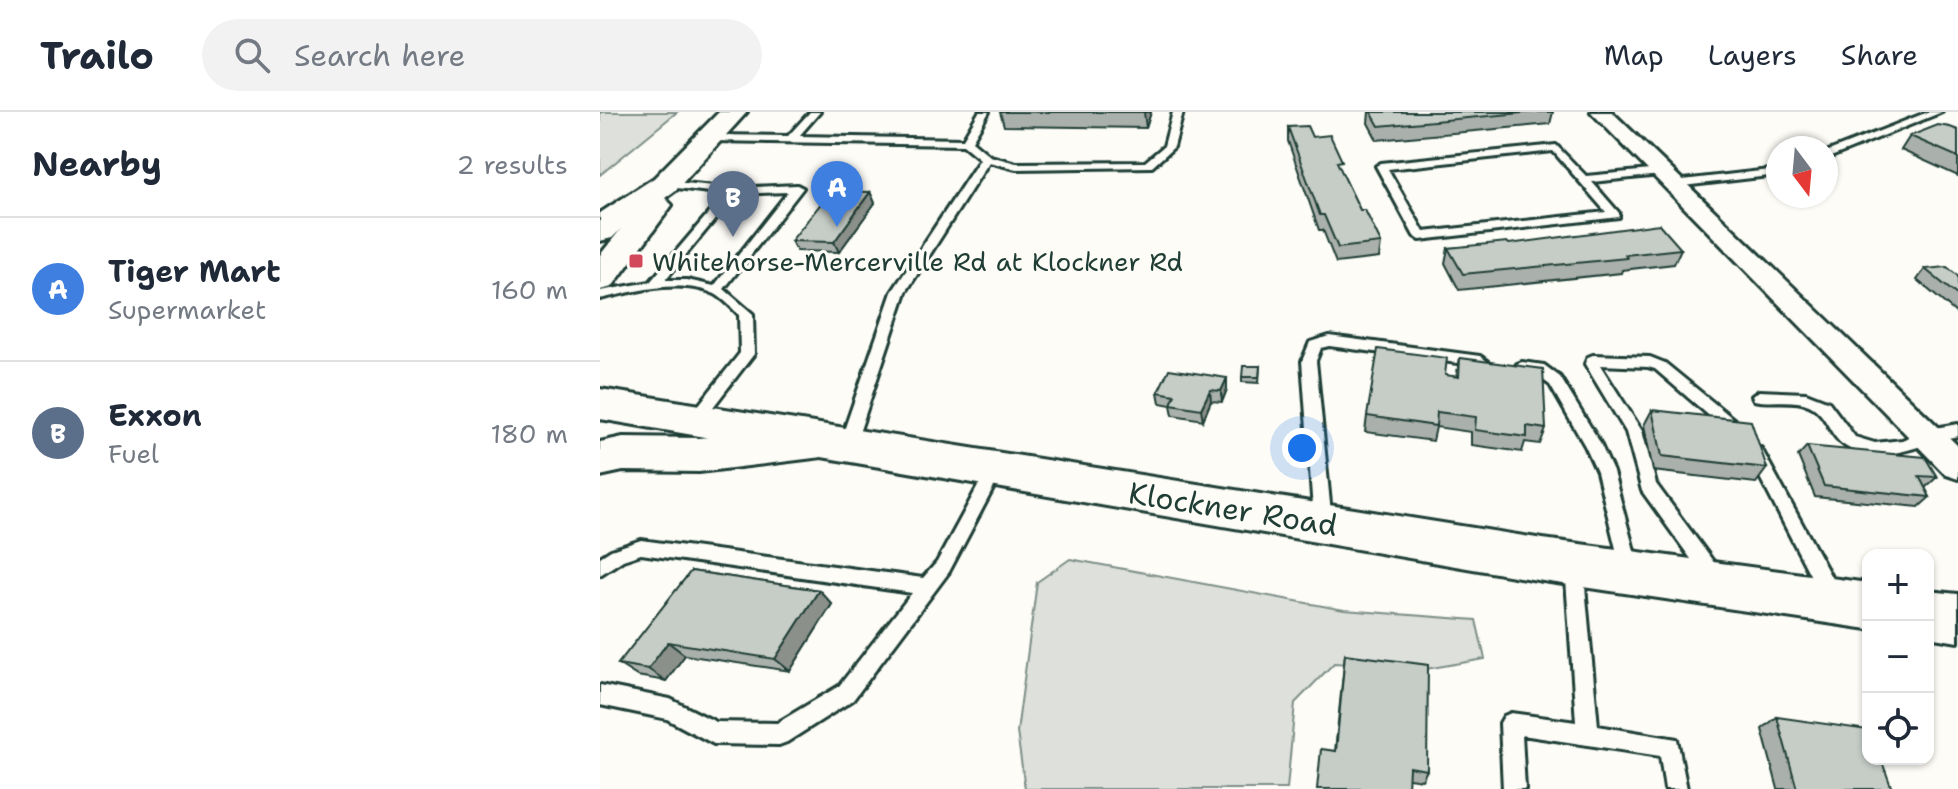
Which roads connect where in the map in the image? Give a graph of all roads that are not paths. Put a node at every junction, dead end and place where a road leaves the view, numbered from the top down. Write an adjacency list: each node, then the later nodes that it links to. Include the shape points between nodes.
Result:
1 (734, 112): 9 (main road)
2 (815, 112): 10 (lane)
3 (984, 112): 11 (lane)
4 (1178, 112): 13 (lane, via 1169,147 1148,165 1016,166)
5 (1601, 112): 15 (street)
6 (1937, 112): 7 (lane)
7 (1920, 121): 8 (lane); 12 (lane)
8 (1933, 127)
9 (710, 138): 10 (lane); 17 (main road)
10 (791, 139): 11 (lane)
11 (966, 142): 13 (lane)
12 (1838, 152)
13 (986, 158): 29 (lane, via 899,292)
14 (1766, 173): 15 (lane)
15 (1668, 178): 16 (lane); 28 (street)
16 (1584, 179): 16 (lane, via 1615,215 1420,236 1381,166 1556,148)
17 (665, 184): 18 (lane); 19 (main road); 20 (main road, via 653,213)
18 (733, 191): 21 (lane); 22 (lane, via 797,188)
19 (600, 231)
20 (600, 279)
21 (653, 286): 22 (lane); 23 (lane)
22 (717, 290): 26 (lane, via 746,314 747,354)
23 (600, 295)
24 (1759, 396): 28 (lane, via 1806,398 1824,406 1849,441 1875,449 1904,446)
25 (600, 404): 26 (main road, Klockner Road)
26 (695, 420): 29 (main road, Klockner Road)
27 (1958, 430): 28 (lane)
28 (1929, 435): 31 (street)
29 (835, 443): 30 (main road); 32 (main road, Klockner Road)
30 (600, 459)
31 (1958, 466)
32 (995, 470): 33 (main road, Klockner Road); 38 (lane)
33 (1323, 524): 34 (main road, Klockner Road); 36 (lane, via 1309,361 1315,345 1329,341 1539,369 1549,374 1593,445)
34 (1574, 563): 36 (main road, Klockner Road); 43 (lane)
35 (600, 567): 38 (lane, via 641,547)
36 (1632, 574): 37 (main road, Klockner Road)
37 (1721, 586): 39 (main road, Klockner Road); 39 (lane, via 1648,486 1634,431 1593,360 1660,366 1736,427)
38 (928, 587): 42 (lane, via 846,693 779,734 714,733 670,709)
39 (1850, 603)
40 (1934, 615): 41 (main road)
41 (1958, 618)
42 (600, 695)
43 (1588, 735): 44 (lane, via 1511,723); 45 (lane, via 1669,747)
44 (1514, 789)
45 (1676, 789)

